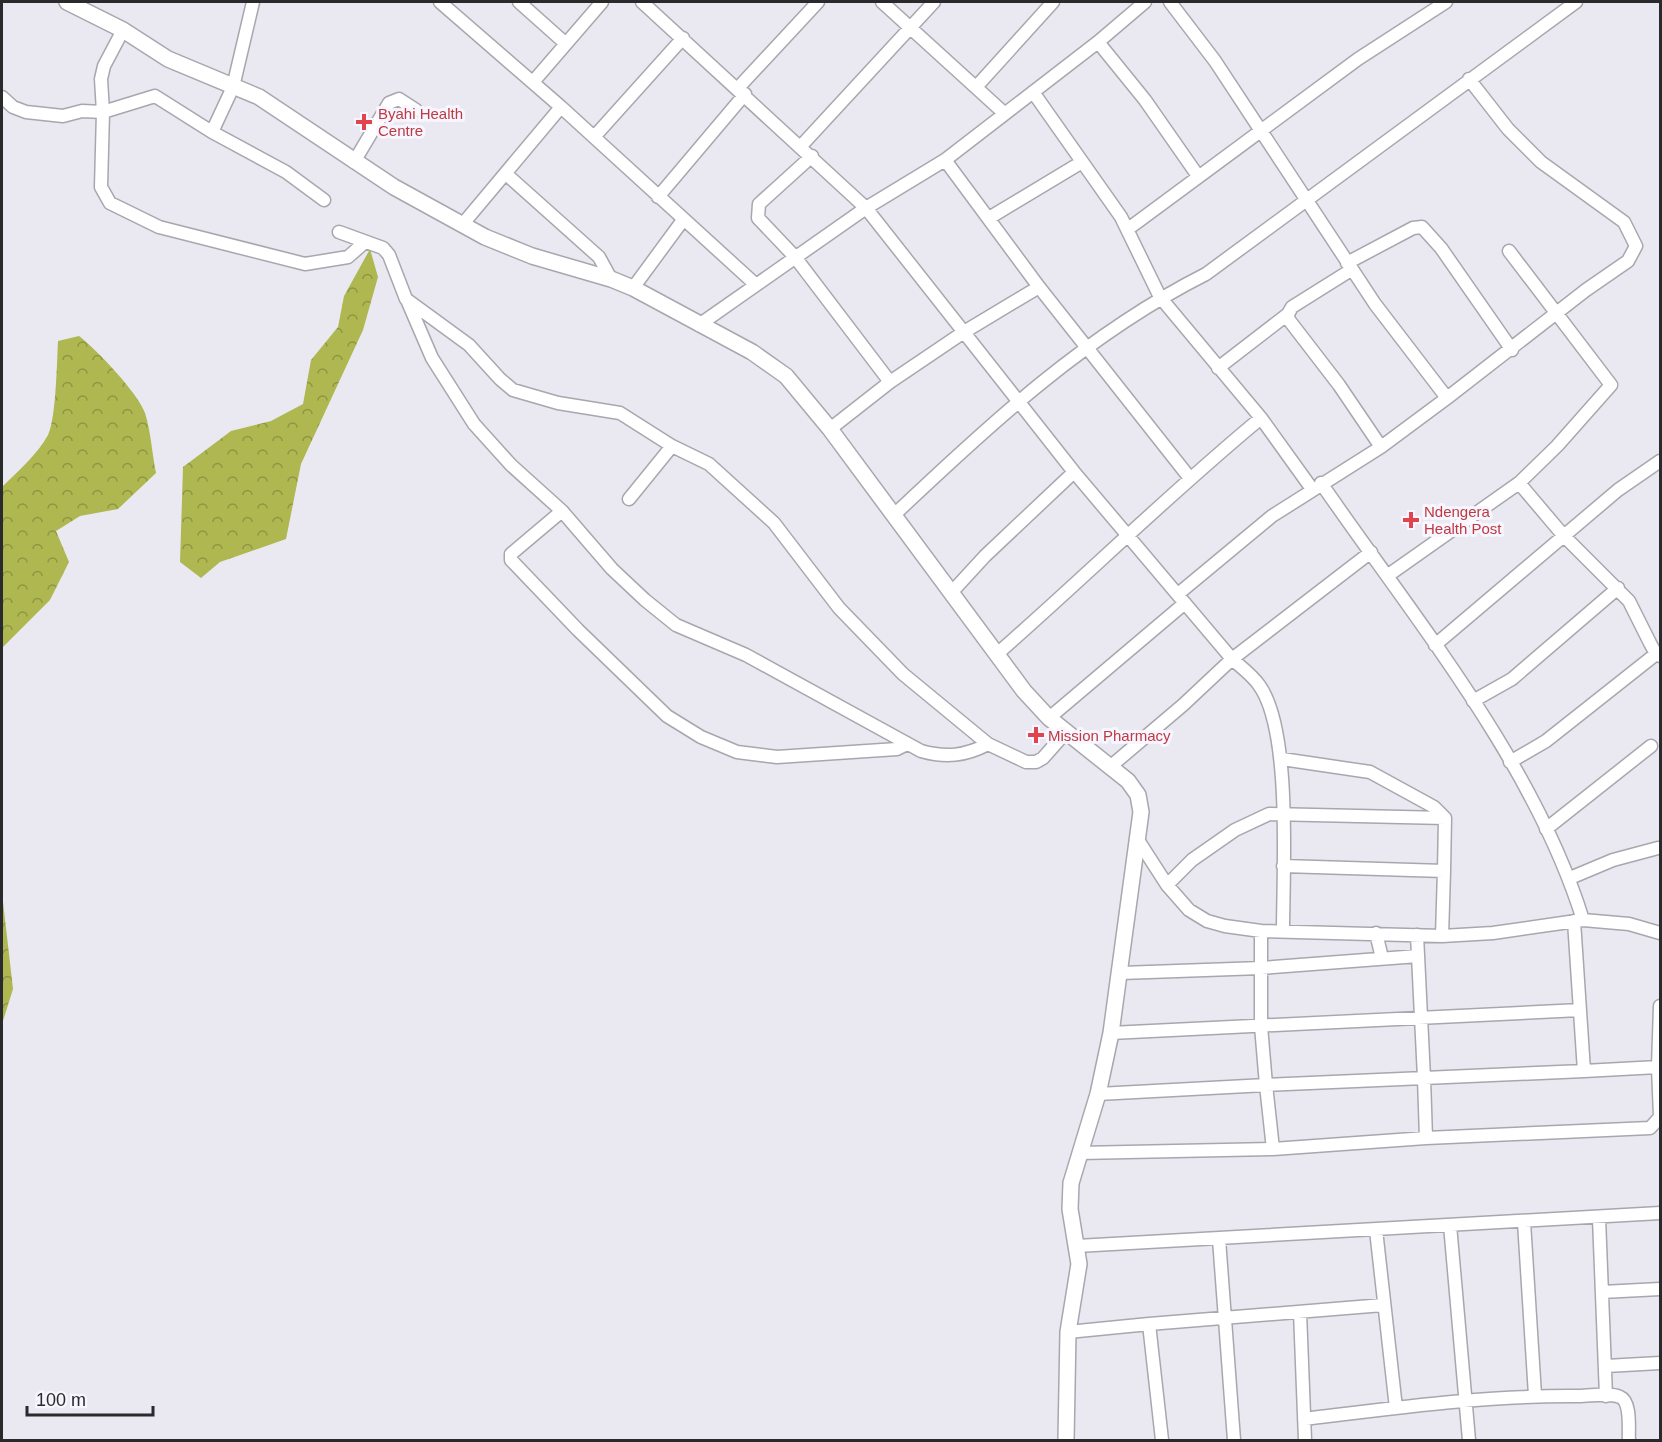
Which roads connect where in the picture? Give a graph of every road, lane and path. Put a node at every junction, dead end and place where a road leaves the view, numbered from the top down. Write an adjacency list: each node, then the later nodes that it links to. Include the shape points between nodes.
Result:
1 (67, 2): 16 (main road)
2 (254, 2): 23 (street)
3 (440, 2): 21 (street)
4 (519, 2): 19 (street)
5 (602, 2): 19 (street)
6 (642, 2): 17 (street)
7 (818, 2): 24 (street)
8 (882, 2): 15 (street)
9 (934, 2): 15 (street)
10 (1053, 2): 22 (street)
11 (1145, 2): 18 (street)
12 (1170, 2): 31 (street)
13 (1446, 2): 31 (street)
14 (1576, 2): 20 (street)
15 (910, 28): 22 (street); 34 (street)
16 (123, 30): 23 (main road, via 168,59); 29 (street, via 102,73)
17 (683, 38): 24 (street); 33 (street)
18 (1098, 42): 25 (street); 40 (street)
19 (565, 43): 21 (street)
20 (1469, 78): 43 (street); 61 (street, via 1508,129 1541,162 1623,222 1636,246 1628,261)
21 (533, 82): 27 (street)
22 (977, 86): 30 (street)
23 (233, 87): 32 (street); 37 (main road, via 273,105)
24 (741, 91): 34 (street); 41 (street)
25 (1033, 92): 30 (street); 38 (street)
26 (2, 97): 29 (street, via 13,107 45,116 87,110)
27 (561, 107): 33 (street); 39 (street)
28 (416, 110): 37 (street, via 399,99 389,103)
29 (103, 112): 32 (street, via 155,96); 50 (street, via 101,187 110,203 118,207 159,227 304,264 348,257)
30 (1004, 113): 36 (street)
31 (1260, 130): 40 (street); 43 (street)
32 (212, 132): 42 (street, via 286,172)
33 (594, 137): 41 (street)
34 (801, 147): 35 (street)
35 (812, 156): 44 (street); 52 (street, via 759,204 757,211 758,218)
36 (945, 160): 44 (street); 45 (street)
37 (354, 162): 47 (main road)
38 (1082, 162): 45 (street); 48 (street)
39 (506, 174): 47 (street); 54 (street, via 599,257)
40 (1198, 176): 48 (street)
41 (658, 197): 46 (street)
42 (324, 200)
43 (1305, 200): 53 (street); 58 (street, via 1206,274)
44 (866, 208): 52 (street); 63 (street)
45 (989, 218): 56 (street)
46 (683, 220): 55 (street); 57 (street)
47 (462, 225): 54 (main road, via 532,256)
48 (1128, 229): 58 (street)
49 (339, 232): 50 (street)
50 (365, 242): 59 (street, via 379,245 389,255)
51 (1509, 251): 61 (street)
52 (795, 256): 55 (street); 67 (street)
53 (1349, 266): 60 (street); 65 (street, via 1413,228 1422,227 1442,248); 68 (street)
54 (611, 279): 57 (main road)
55 (755, 284): 62 (street)
56 (1039, 287): 63 (street); 64 (street)
57 (633, 288): 62 (main road)
58 (1160, 297): 64 (street); 66 (street)
59 (406, 299): 72 (street, via 469,345 513,390 558,403 620,413); 80 (street, via 432,358 474,424 511,465)
60 (1288, 314): 66 (street); 73 (street)
61 (1557, 314): 65 (street); 77 (street, via 1611,385)
62 (699, 325): 71 (main road, via 752,352 786,376)
63 (964, 332): 67 (street); 69 (street)
64 (1086, 346): 69 (street); 76 (street)
65 (1512, 350): 68 (street)
66 (1218, 368): 70 (street)
67 (890, 382): 71 (street)
68 (1447, 398): 73 (street)
69 (1019, 401): 75 (street); 81 (street)
70 (1262, 418): 76 (street); 78 (street)
71 (830, 429): 81 (main road)
72 (672, 446): 79 (street); 97 (street, via 709,464 774,523 839,608 903,674)
73 (1381, 447): 78 (street)
74 (1660, 461): 82 (street)
75 (1074, 472): 83 (street); 87 (street)
76 (1189, 477): 83 (street)
77 (1519, 483): 82 (street); 85 (street)
78 (1317, 486): 84 (street); 88 (street, via 1272,516)
79 (629, 499)
80 (562, 511): 96 (street, via 612,569 676,625 746,655); 96 (street, via 511,554 511,560 667,716 701,737 737,752 767,756 866,753)
81 (894, 515): 87 (main road)
82 (1563, 535): 86 (street); 89 (street)
83 (1128, 537): 88 (street); 90 (street)
84 (1371, 552): 85 (street); 92 (street)
85 (1388, 576): 89 (street)
86 (1618, 588): 91 (street); 93 (street, via 1512,679)
87 (951, 593): 90 (main road)
88 (1182, 598): 92 (street); 94 (street)
89 (1435, 645): 93 (street)
90 (996, 654): 94 (main road)
91 (1658, 655): 100 (street, via 1546,741)
92 (1232, 659): 99 (street, via 1265,695); 101 (street)
93 (1473, 702): 100 (street)
94 (1049, 718): 95 (main road)
95 (1066, 732): 97 (street, via 1036,762 1026,762); 101 (main road)
96 (907, 744): 97 (street, via 937,756 971,753)
97 (988, 744)
98 (1651, 746): 104 (street)
99 (1282, 759): 102 (street); 103 (street, via 1370,772 1434,807)
100 (1510, 762): 104 (street)
101 (1111, 766): 105 (main road, via 1138,795)
102 (1283, 813): 103 (street); 107 (street); 110 (street, via 1260,816 1235,830 1192,860)
103 (1445, 818): 108 (street)
104 (1546, 829): 109 (street)
105 (1138, 840): 110 (street); 121 (main road)
106 (1658, 848): 109 (street, via 1612,860)
107 (1283, 866): 108 (street); 113 (street)
108 (1444, 871): 117 (street)
109 (1570, 878): 111 (street)
110 (1167, 885): 112 (street, via 1189,910 1207,921)
111 (1578, 920): 115 (street, via 1629,924); 117 (street); 123 (street)
112 (1261, 932): 113 (street); 120 (street)
113 (1283, 932): 114 (street)
114 (1376, 933): 116 (street); 119 (street)
115 (1660, 933)
116 (1417, 935): 117 (street); 118 (street)
117 (1442, 936)
118 (1418, 956): 119 (street); 124 (street)
119 (1383, 958): 120 (street)
120 (1261, 968): 121 (street); 125 (street)
121 (1121, 973): 126 (main road)
122 (1660, 1006): 127 (street)
123 (1580, 1010): 124 (street); 128 (street)
124 (1420, 1020): 125 (street); 129 (street)
125 (1261, 1026): 126 (street); 130 (street)
126 (1112, 1034): 131 (main road)
127 (1658, 1067): 128 (street); 132 (street, via 1660,1117 1650,1128)
128 (1584, 1071): 129 (street)
129 (1424, 1078): 130 (street); 132 (street)
130 (1266, 1085): 131 (street); 133 (street)
131 (1098, 1094): 134 (main road)
132 (1426, 1138): 133 (street)
133 (1273, 1149): 134 (street)
134 (1079, 1153): 141 (main road, via 1070,1209)
135 (1660, 1213): 136 (street)
136 (1599, 1218): 137 (street); 143 (street)
137 (1524, 1222): 138 (street); 151 (street)
138 (1450, 1226): 139 (street); 153 (street)
139 (1376, 1230): 140 (street); 144 (street)
140 (1219, 1239): 141 (street); 146 (street)
141 (1077, 1246): 148 (main road, via 1079,1264)
142 (1660, 1289): 143 (street)
143 (1602, 1292): 150 (street)
144 (1383, 1305): 145 (street); 154 (street)
145 (1300, 1312): 146 (street); 155 (street)
146 (1225, 1319): 147 (street); 158 (street)
147 (1149, 1324): 148 (street); 157 (street)
148 (1068, 1332): 156 (main road)
149 (1660, 1363): 150 (street)
150 (1606, 1366): 152 (street)
151 (1535, 1395): 152 (street); 153 (street)
152 (1606, 1396): 161 (street, via 1624,1400)
153 (1464, 1402): 154 (street); 160 (street)
154 (1396, 1408): 155 (street)
155 (1304, 1419): 159 (street)
156 (1066, 1440)
157 (1162, 1440)
158 (1234, 1440)
159 (1305, 1440)
160 (1468, 1440)
161 (1629, 1440)

